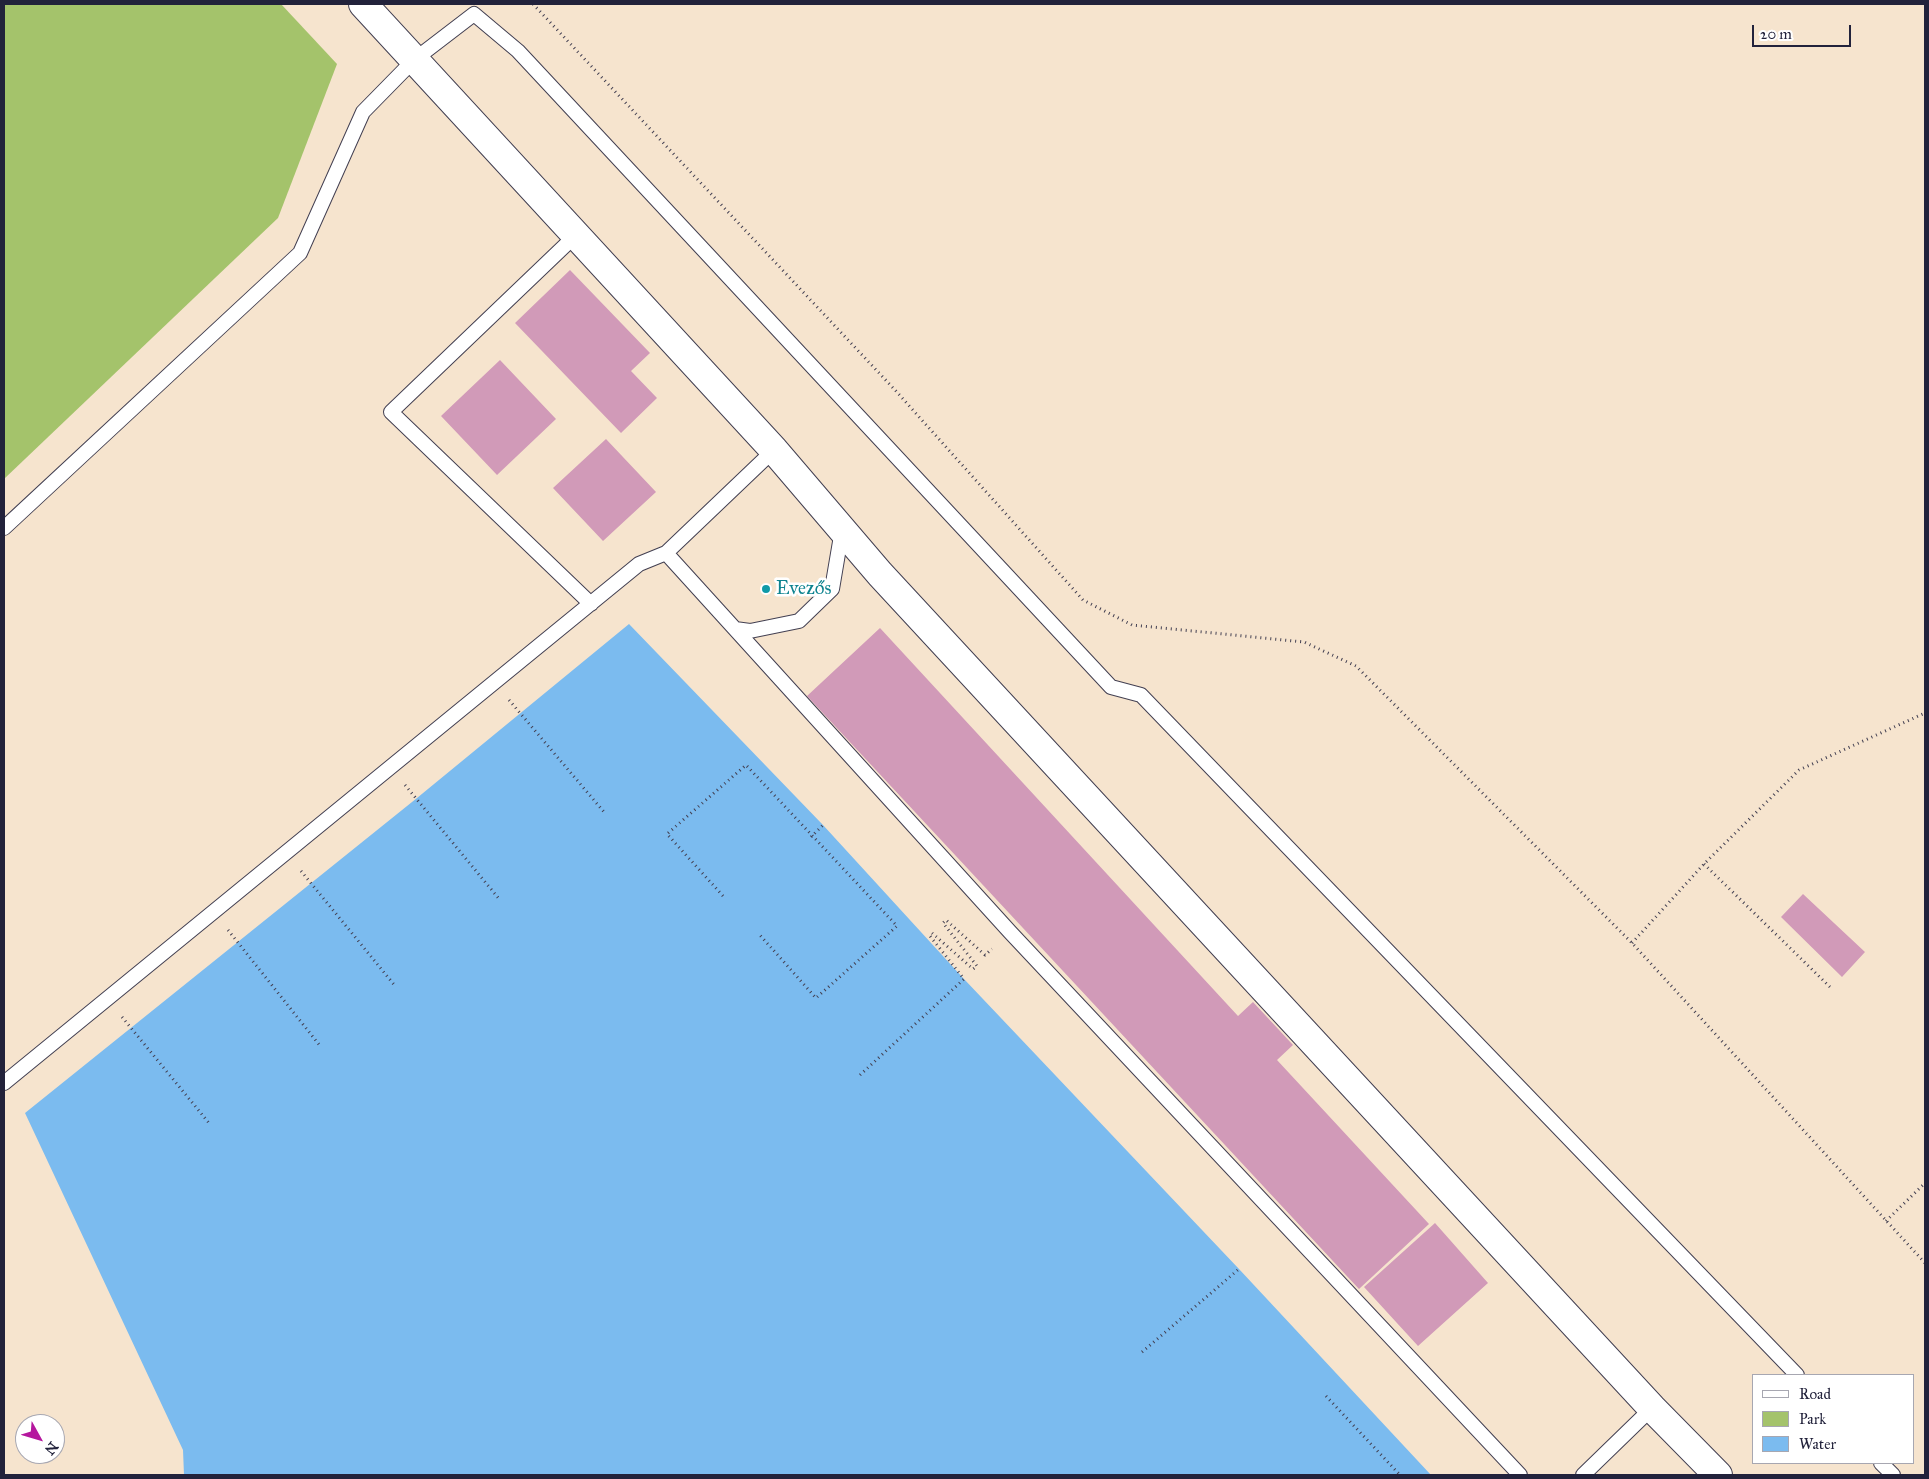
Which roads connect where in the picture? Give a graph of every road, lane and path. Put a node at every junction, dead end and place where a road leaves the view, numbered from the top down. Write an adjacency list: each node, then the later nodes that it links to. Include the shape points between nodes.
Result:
1 (363, 4): 3 (street)
2 (533, 4): 24 (path, via 895,390 1083,600 1132,625 1304,642 1356,666)
3 (414, 60): 4 (street); 6 (lane, via 363,112 300,252); 37 (lane, via 474,14 518,51 1111,687 1141,695)
4 (576, 235): 5 (street); 9 (lane, via 391,412)
5 (774, 450): 7 (street); 8 (lane)
6 (4, 528)
7 (842, 530): 10 (lane, via 832,589 799,620 750,631); 39 (street)
8 (666, 553): 9 (lane, via 639,564); 10 (lane)
9 (591, 604): 30 (lane)
10 (735, 629): 21 (lane)
11 (505, 695): 14 (path)
12 (1925, 713): 17 (path, via 1799,770)
13 (400, 778): 20 (path)
14 (604, 812)
15 (823, 825): 16 (path)
16 (811, 837): 19 (path, via 746,765 667,834); 22 (path, via 897,926 816,998)
17 (1704, 864): 24 (path); 26 (path)
18 (311, 883): 25 (path)
19 (723, 896)
20 (500, 900)
21 (1010, 932): 29 (path, via 985,955 946,920 943,923 977,966 973,970 932,933 930,936 964,979); 42 (lane)
22 (759, 934)
23 (238, 942): 28 (path)
24 (1632, 943): 33 (path)
25 (396, 987)
26 (1830, 987)
27 (131, 1028): 31 (path)
28 (321, 1047)
29 (860, 1075)
30 (4, 1083)
31 (209, 1123)
32 (1925, 1183): 33 (path)
33 (1886, 1221): 34 (path)
34 (1925, 1263)
35 (1239, 1269): 36 (path)
36 (1142, 1352)
37 (1796, 1374)
38 (1326, 1396): 41 (path)
39 (1652, 1408): 43 (lane); 44 (street)
40 (1882, 1464): 45 (lane)
41 (1400, 1475)
42 (1520, 1475)
43 (1583, 1475)
44 (1718, 1475)
45 (1893, 1475)

